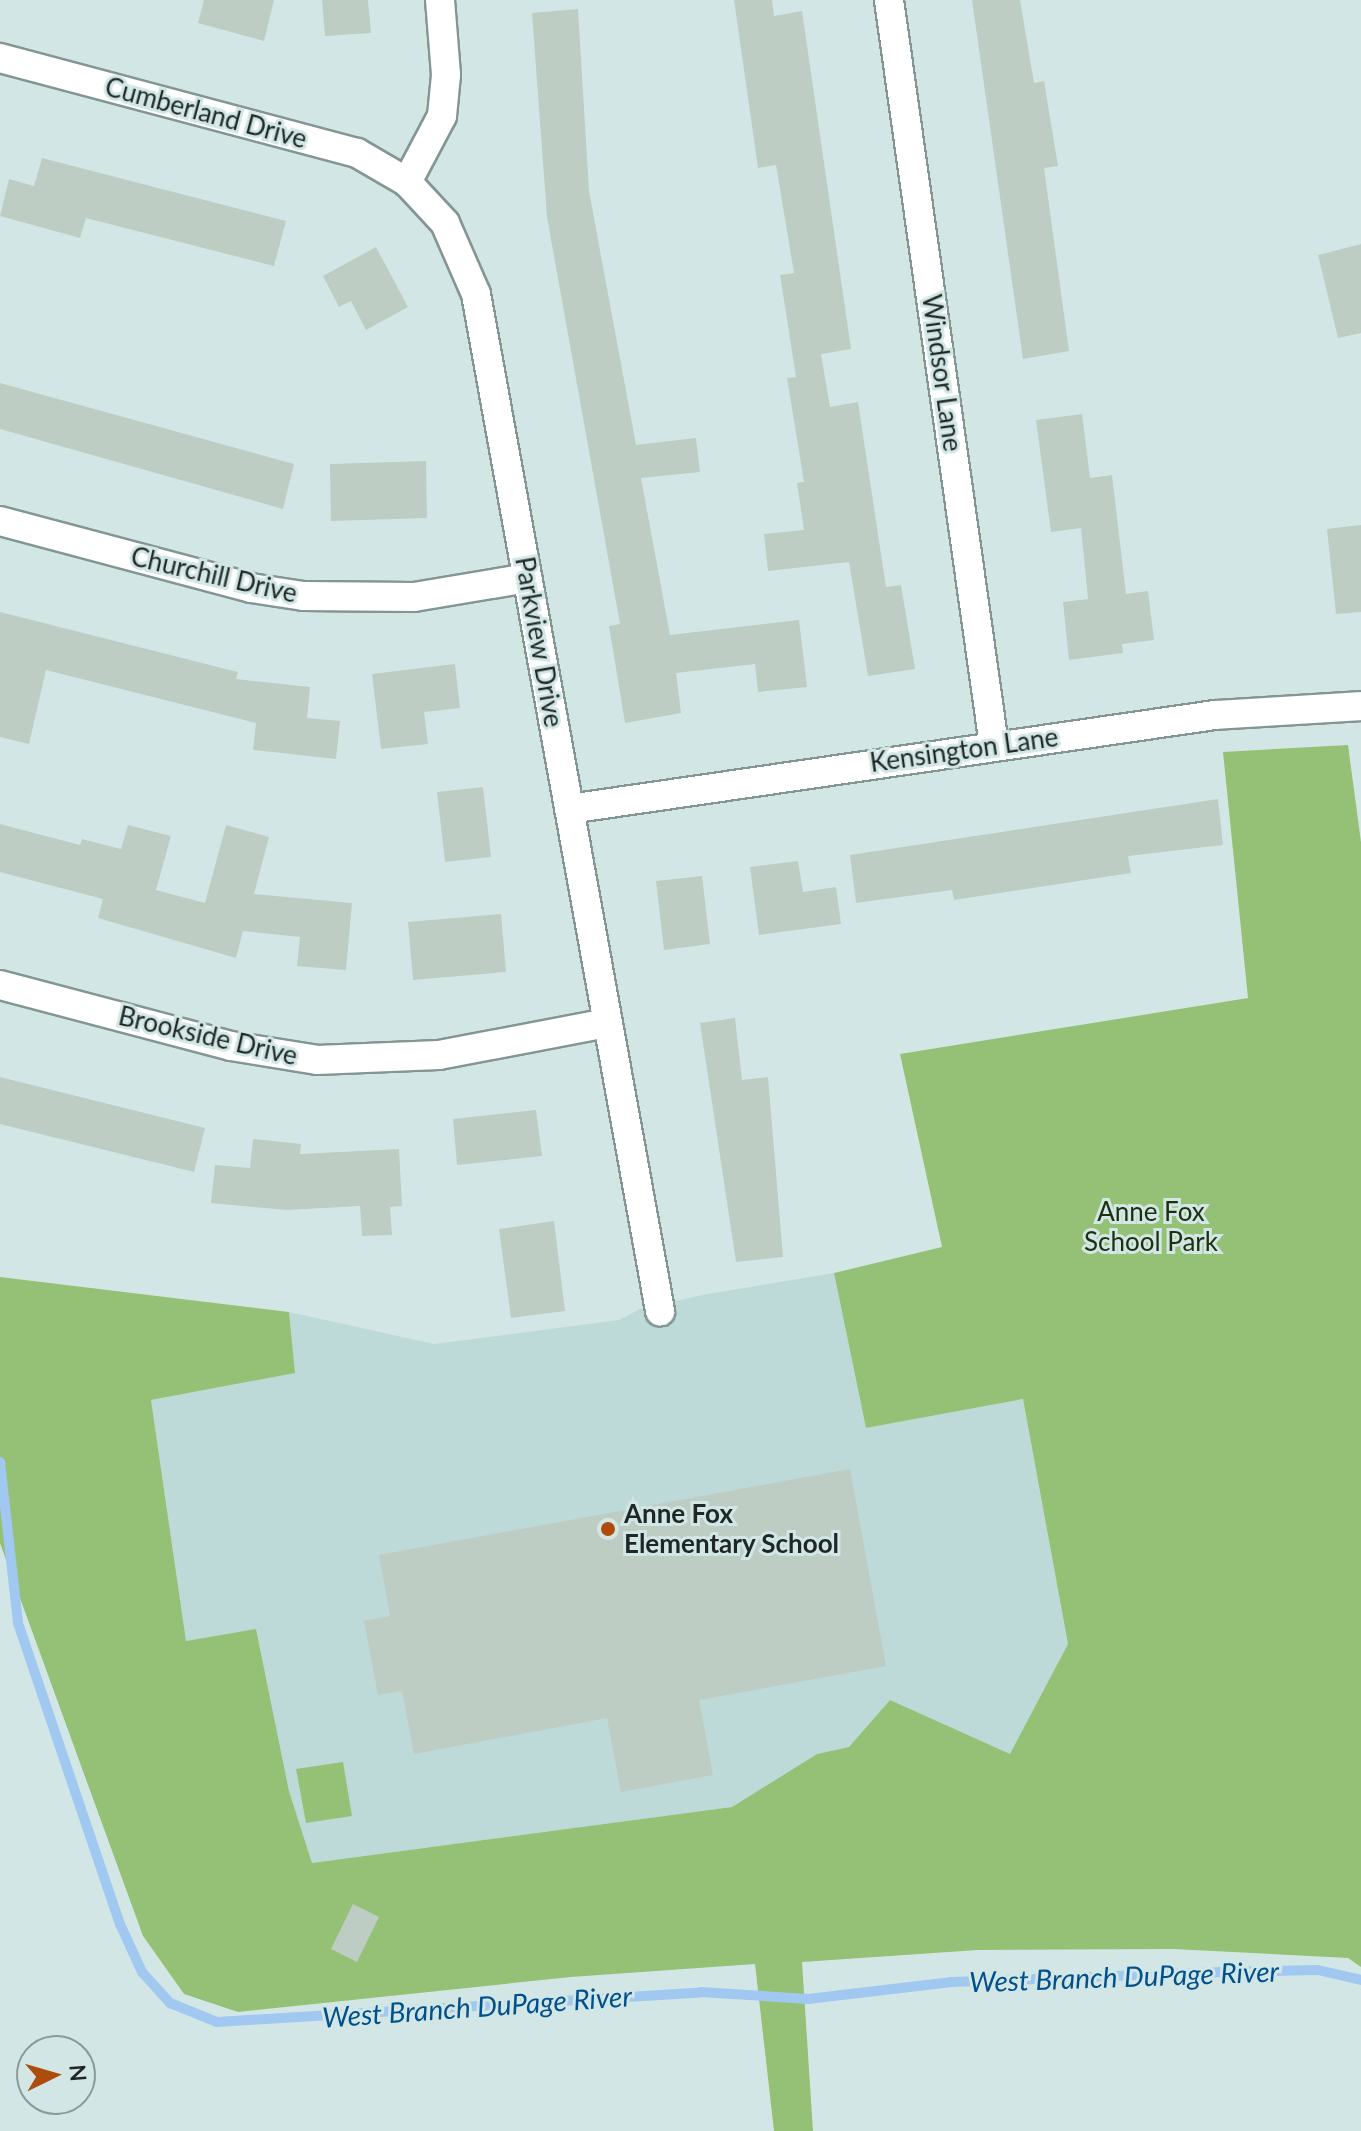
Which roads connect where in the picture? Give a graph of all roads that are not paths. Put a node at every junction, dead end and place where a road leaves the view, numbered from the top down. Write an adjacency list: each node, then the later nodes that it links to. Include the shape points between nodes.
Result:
1 (440, 0): 4 (street, via 446,75 442,116)
2 (889, 0): 8 (street, Windsor Lane)
3 (0, 58): 4 (street, Cumberland Drive, via 357,153)
4 (407, 182): 6 (street, Parkview Drive, via 445,223 470,271)
5 (0, 521): 6 (street, Churchill Drive, via 251,588 303,596 414,597)
6 (527, 578): 9 (street, Parkview Drive)
7 (1361, 706): 8 (street, Kensington Lane, via 1259,709)
8 (994, 745): 9 (street, Kensington Lane)
9 (569, 809): 11 (street, Parkview Drive)
10 (0, 985): 11 (street, Brookside Drive, via 231,1046 317,1060 439,1055)
11 (607, 1023): 12 (street, Parkview Drive)
12 (660, 1311)

